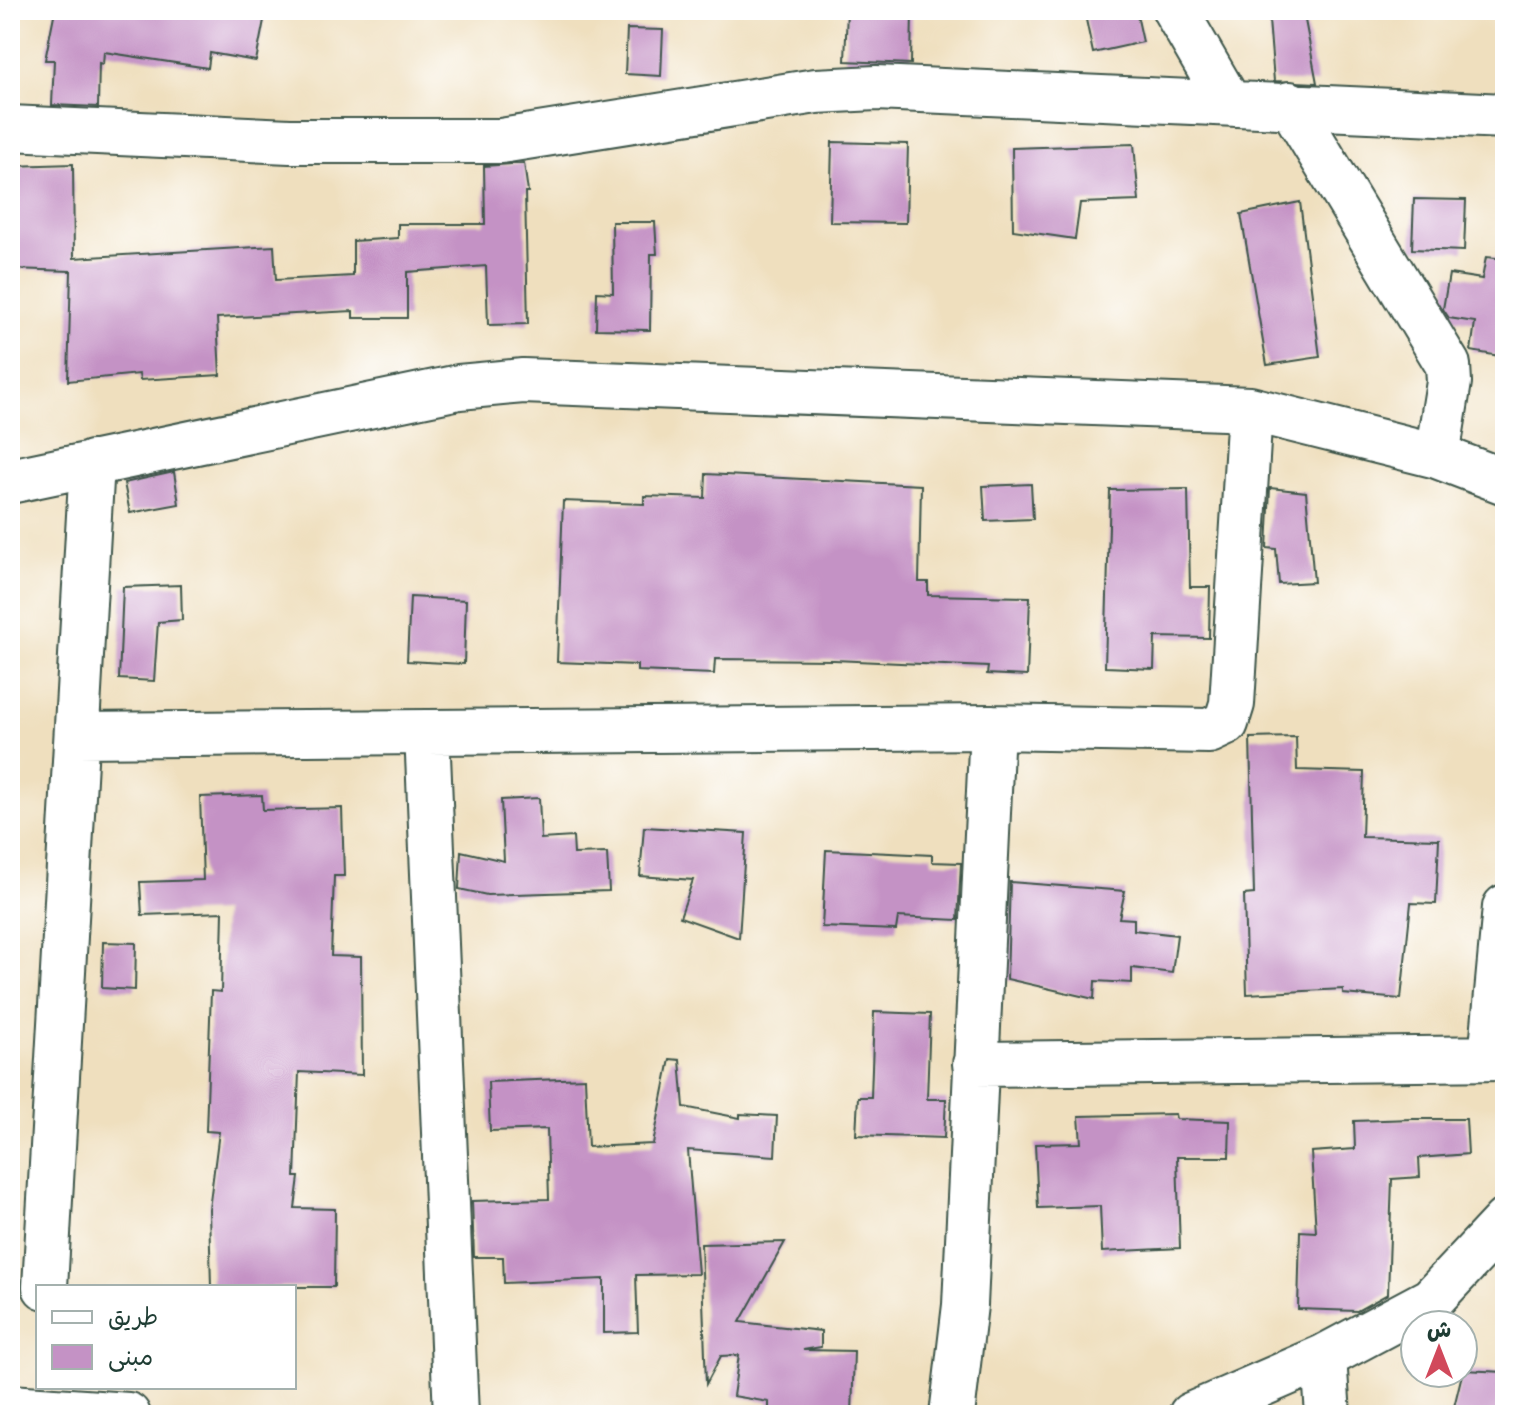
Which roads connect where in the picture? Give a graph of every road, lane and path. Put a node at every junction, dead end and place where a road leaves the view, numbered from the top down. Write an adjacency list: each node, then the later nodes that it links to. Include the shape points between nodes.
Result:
1 (1175, 10): 2 (street)
2 (1229, 103): 3 (street); 5 (street, via 876,88 816,91 501,141 290,141)
3 (1290, 104): 4 (street); 7 (street, via 1448,365)
4 (1505, 116)
5 (10, 128)
6 (1250, 409): 7 (street); 8 (street, via 523,381 459,387); 11 (street, via 1232,704 1226,723 1209,731)
7 (1437, 456): 10 (street)
8 (92, 463): 9 (street); 13 (street)
9 (10, 481)
10 (1505, 482)
11 (992, 727): 12 (street); 16 (street)
12 (427, 732): 13 (street); 22 (street)
13 (79, 735): 18 (street)
14 (1505, 907): 15 (street)
15 (1498, 1058): 16 (street)
16 (975, 1064): 23 (street, via 965,1305)
17 (1505, 1221): 19 (street, via 1431,1300)
18 (45, 1285)
19 (1324, 1357): 24 (street); 25 (street)
20 (29, 1400): 21 (street)
21 (128, 1415)
22 (456, 1415)
23 (952, 1415)
24 (1191, 1415)
25 (1328, 1415)

